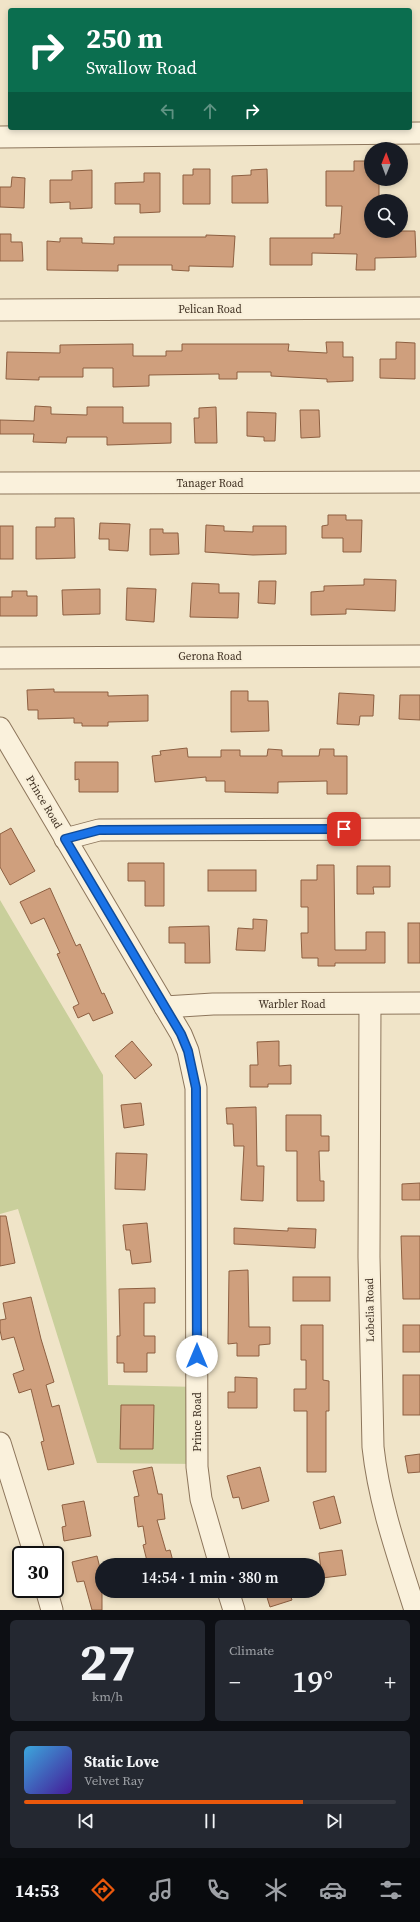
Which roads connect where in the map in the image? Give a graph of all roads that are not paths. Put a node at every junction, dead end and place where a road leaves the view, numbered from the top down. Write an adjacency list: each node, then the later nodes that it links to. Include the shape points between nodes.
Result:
1 (420, 133): 2 (street)
2 (0, 137)
3 (420, 308): 4 (street, Pelican Road)
4 (0, 310)
5 (420, 482): 6 (street, Tanager Road)
6 (0, 483)
7 (420, 656): 8 (street, Gerona Road)
8 (0, 658)
9 (0, 728): 11 (street, Prince Road)
10 (420, 829): 11 (street, via 99,830)
11 (65, 839): 14 (street, Prince Road)
12 (420, 1003): 13 (street, Warbler Road)
13 (370, 1004): 14 (street, Warbler Road, via 213,1004); 22 (street, Lobelia Road, via 369,1257 373,1447 383,1507)
14 (165, 1007): 17 (street, Prince Road, via 188,1051 196,1088 197,1467 201,1499)
15 (0, 1443): 16 (street)
16 (32, 1546)
17 (218, 1558)
18 (49, 1598): 20 (street)
19 (230, 1598): 21 (street)
20 (52, 1610)
21 (234, 1610)
22 (415, 1610)

